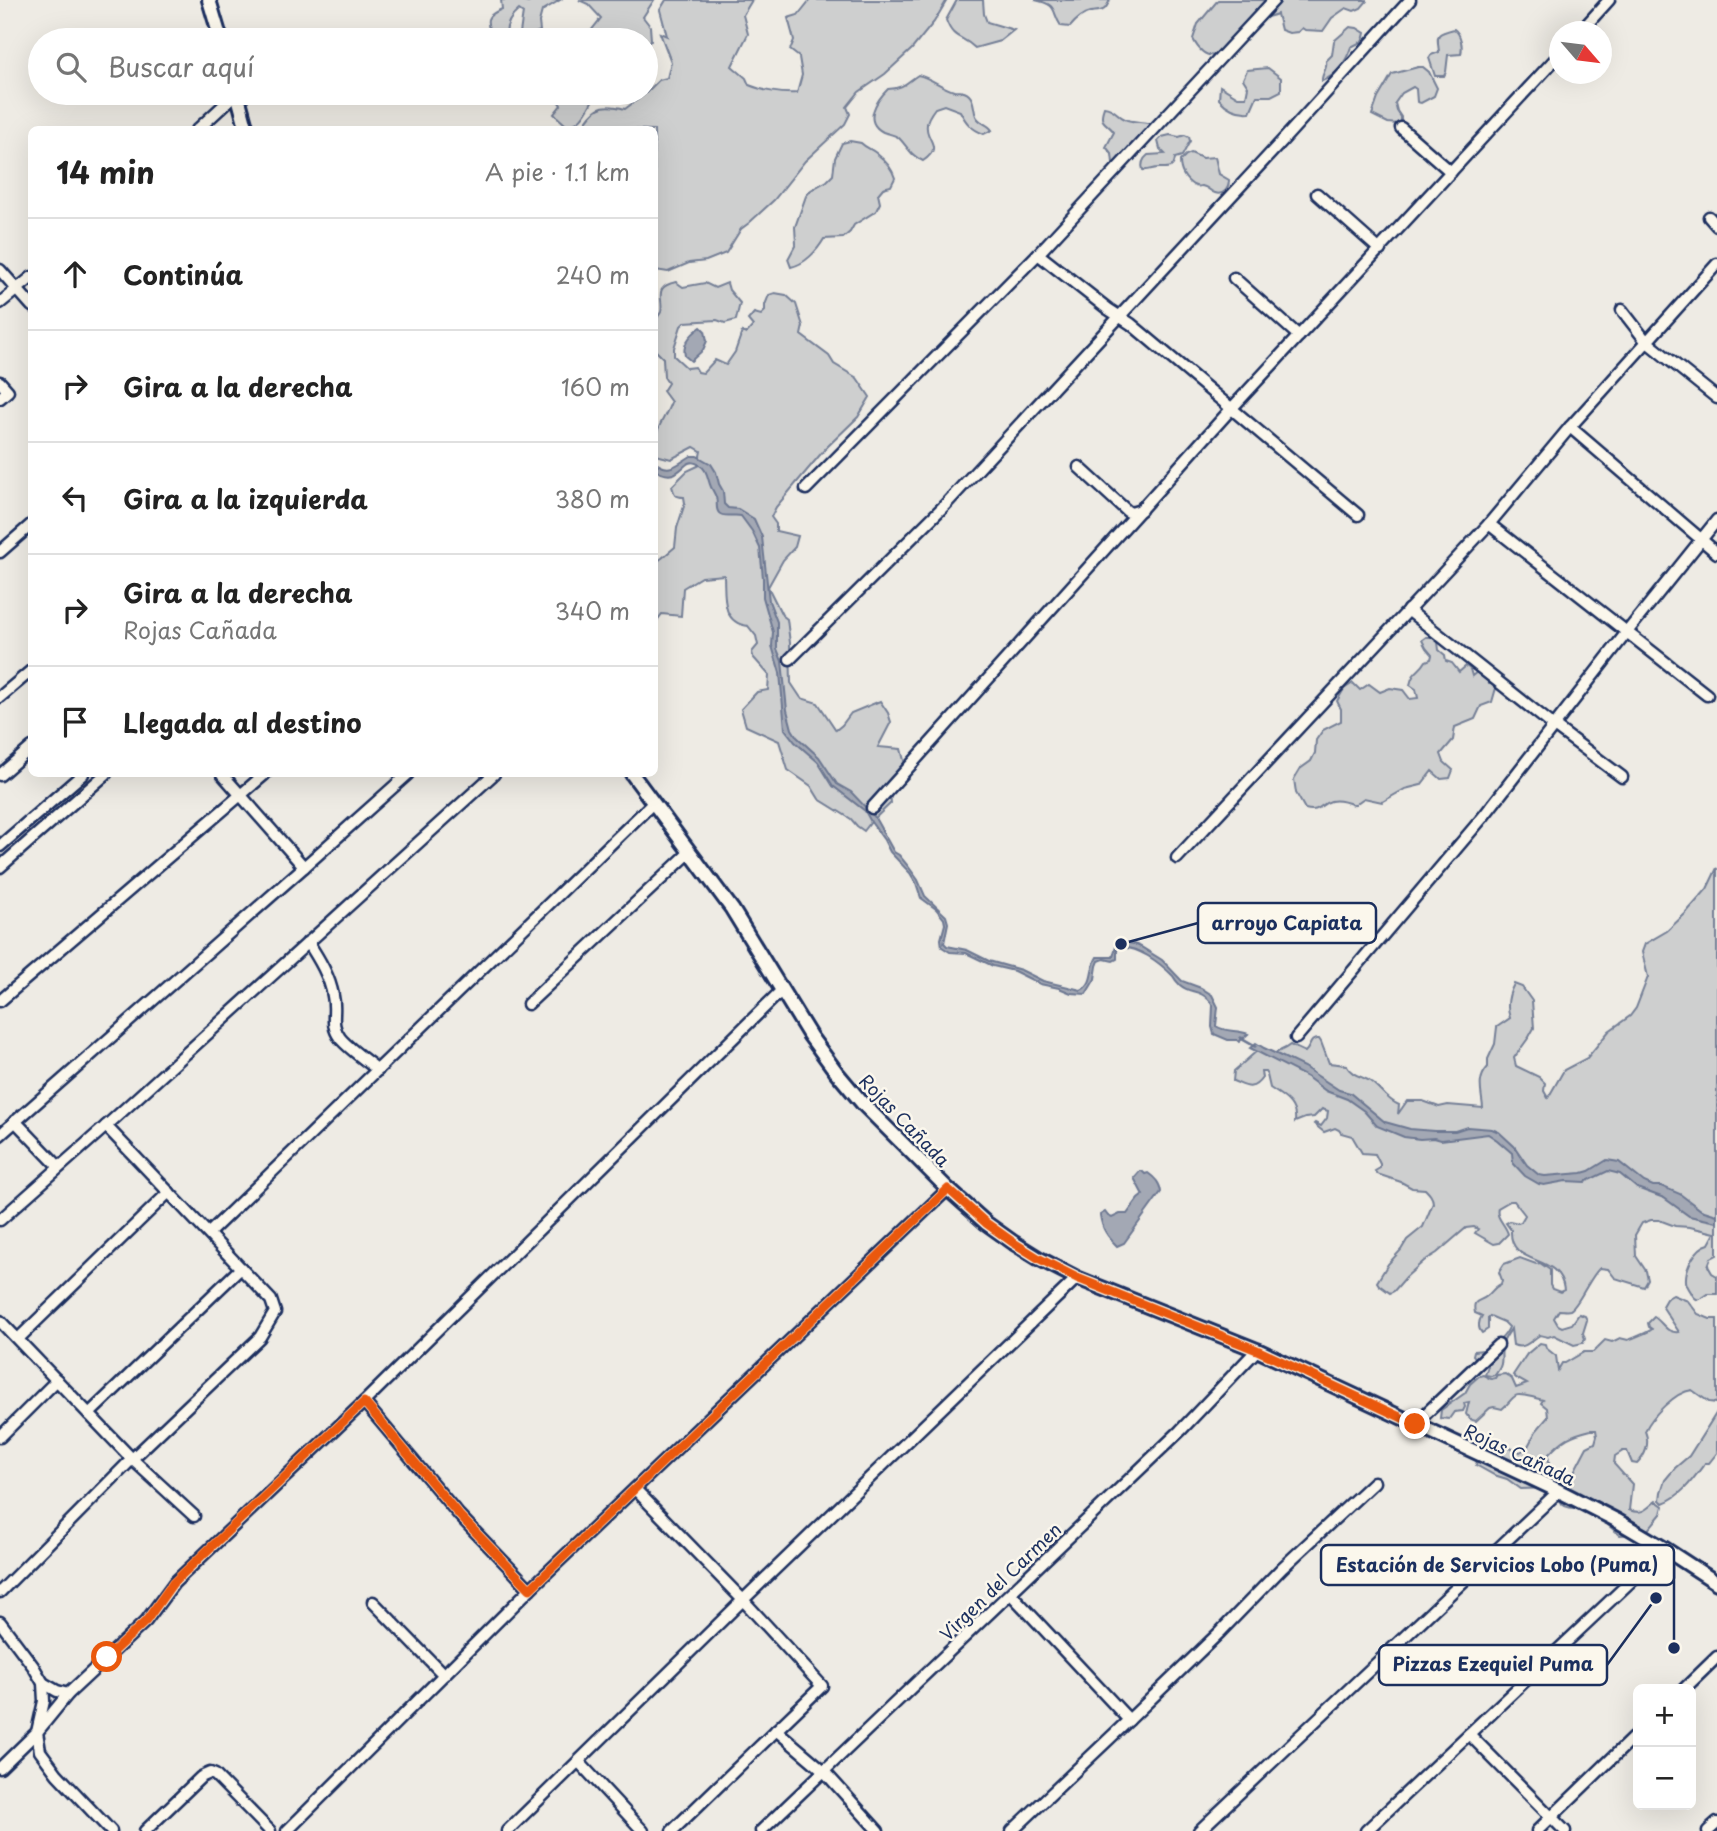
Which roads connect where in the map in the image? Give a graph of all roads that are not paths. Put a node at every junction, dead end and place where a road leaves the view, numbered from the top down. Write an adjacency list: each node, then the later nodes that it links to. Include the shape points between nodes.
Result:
1 (209, 0): 6 (main road)
2 (1274, 0): 18 (street)
3 (1410, 0): 27 (street)
4 (1609, 0): 5 (street)
5 (1590, 21)
6 (217, 28)
7 (1549, 65): 13 (street)
8 (224, 105): 10 (street)
9 (240, 105): 11 (main road)
10 (201, 126)
11 (246, 126)
12 (1401, 128): 13 (street)
13 (1451, 172): 17 (street)
14 (1317, 194): 17 (street)
15 (1709, 217): 16 (street)
16 (1717, 226)
17 (1380, 250): 28 (street)
18 (1038, 254): 27 (street); 36 (street)
19 (1717, 264): 29 (street)
20 (0, 270): 23 (street)
21 (1234, 278): 28 (street)
22 (28, 280): 23 (street)
23 (17, 290): 24 (street); 25 (street)
24 (28, 302)
25 (0, 303)
26 (1622, 310): 29 (street)
27 (1120, 317): 33 (street); 47 (street, via 944,506)
28 (1299, 336): 33 (street)
29 (1646, 341): 32 (street); 34 (street)
30 (0, 382): 31 (street, via 8,391)
31 (0, 398)
32 (1717, 398)
33 (1233, 408): 37 (street); 38 (street)
34 (1570, 428): 40 (street); 42 (street)
35 (1079, 467): 37 (street, via 1127,511)
36 (806, 489)
37 (1141, 510): 64 (street)
38 (1358, 515)
39 (1717, 520): 42 (street)
40 (1489, 524): 45 (street); 46 (street)
41 (28, 528): 43 (street)
42 (1701, 539): 44 (street); 46 (street)
43 (0, 552)
44 (1717, 553)
45 (1408, 610): 51 (street); 67 (street)
46 (1627, 632): 49 (street); 51 (street)
47 (790, 659)
48 (28, 673): 50 (street)
49 (1707, 695)
50 (0, 697)
51 (1554, 726): 61 (street); 74 (street)
52 (28, 750): 53 (street)
53 (0, 775)
54 (80, 777): 65 (street)
55 (103, 777): 68 (street)
56 (225, 777): 62 (street)
57 (261, 777): 62 (street)
58 (405, 777): 69 (street)
59 (491, 777): 70 (street)
60 (634, 777): 63 (main road, Rojas Cañada)
61 (1622, 777)
62 (240, 795): 69 (street); 72 (street)
63 (653, 803): 66 (main road, Rojas Cañada); 75 (street)
64 (872, 808)
65 (0, 846)
66 (690, 852): 71 (main road, Rojas Cañada); 73 (street)
67 (1177, 858)
68 (0, 867)
69 (304, 867): 76 (street)
70 (309, 942): 75 (street, via 327,976 334,998 333,1024 341,1039); 77 (street)
71 (782, 990): 80 (main road, Rojas Cañada, via 854,1094); 91 (street)
72 (0, 1001)
73 (528, 1003)
74 (1296, 1038)
75 (378, 1070): 83 (street)
76 (15, 1121): 78 (street); 79 (street)
77 (106, 1126): 79 (street); 81 (street)
78 (0, 1135)
79 (59, 1167): 82 (street)
80 (948, 1189): 85 (main road, Rojas Cañada, via 1014,1243); 97 (street)
81 (169, 1192): 83 (street); 87 (street)
82 (0, 1220)
83 (209, 1233): 84 (street)
84 (241, 1268): 92 (street); 95 (street, via 271,1300 275,1312 270,1323)
85 (1077, 1278): 89 (main road, Rojas Cañada); 105 (street)
86 (0, 1321): 87 (street)
87 (18, 1339): 90 (street)
88 (1498, 1345): 93 (street)
89 (1257, 1350): 93 (main road, Rojas Cañada); 104 (street, Virgen del Carmen)
90 (57, 1380): 92 (street); 94 (street)
91 (364, 1402): 102 (street, via 459,1515); 112 (street, via 173,1583 146,1621)
92 (89, 1414): 95 (street)
93 (1415, 1424): 98 (main road, Rojas Cañada)
94 (0, 1437)
95 (132, 1459): 99 (street); 103 (street)
96 (1374, 1482): 113 (street)
97 (635, 1489): 102 (street); 105 (street)
98 (1559, 1491): 100 (main road, Rojas Cañada); 133 (street)
99 (194, 1516)
100 (1665, 1549): 101 (main road, Rojas Cañada); 116 (street)
101 (1717, 1583)
102 (530, 1589): 109 (street)
103 (0, 1592)
104 (1011, 1594): 113 (street); 120 (street, Virgen del Carmen)
105 (743, 1600): 114 (street, via 822,1686); 118 (street)
106 (373, 1602): 109 (street)
107 (0, 1622): 110 (street)
108 (1717, 1657): 111 (street)
109 (444, 1675): 126 (street)
110 (43, 1683): 112 (street); 115 (street)
111 (1689, 1684)
112 (68, 1694): 115 (street)
113 (1129, 1720): 132 (street)
114 (776, 1730): 120 (street); 129 (street)
115 (37, 1732): 119 (street); 123 (street, via 40,1751)
116 (1469, 1734): 121 (street); 134 (street)
117 (1633, 1738): 121 (street)
118 (579, 1762): 127 (street); 128 (street)
119 (0, 1768)
120 (823, 1770): 130 (street, Virgen del Carmen); 131 (street)
121 (1551, 1818): 135 (street); 136 (street)
122 (1717, 1823): 137 (street)
123 (110, 1831)
124 (145, 1831): 125 (street, via 210,1773)
125 (270, 1831)
126 (287, 1831)
127 (507, 1831)
128 (643, 1831)
129 (672, 1831)
130 (761, 1831)
131 (878, 1831)
132 (1012, 1831)
133 (1199, 1831)
134 (1366, 1831)
135 (1537, 1831)
136 (1564, 1831)
137 (1708, 1831)

